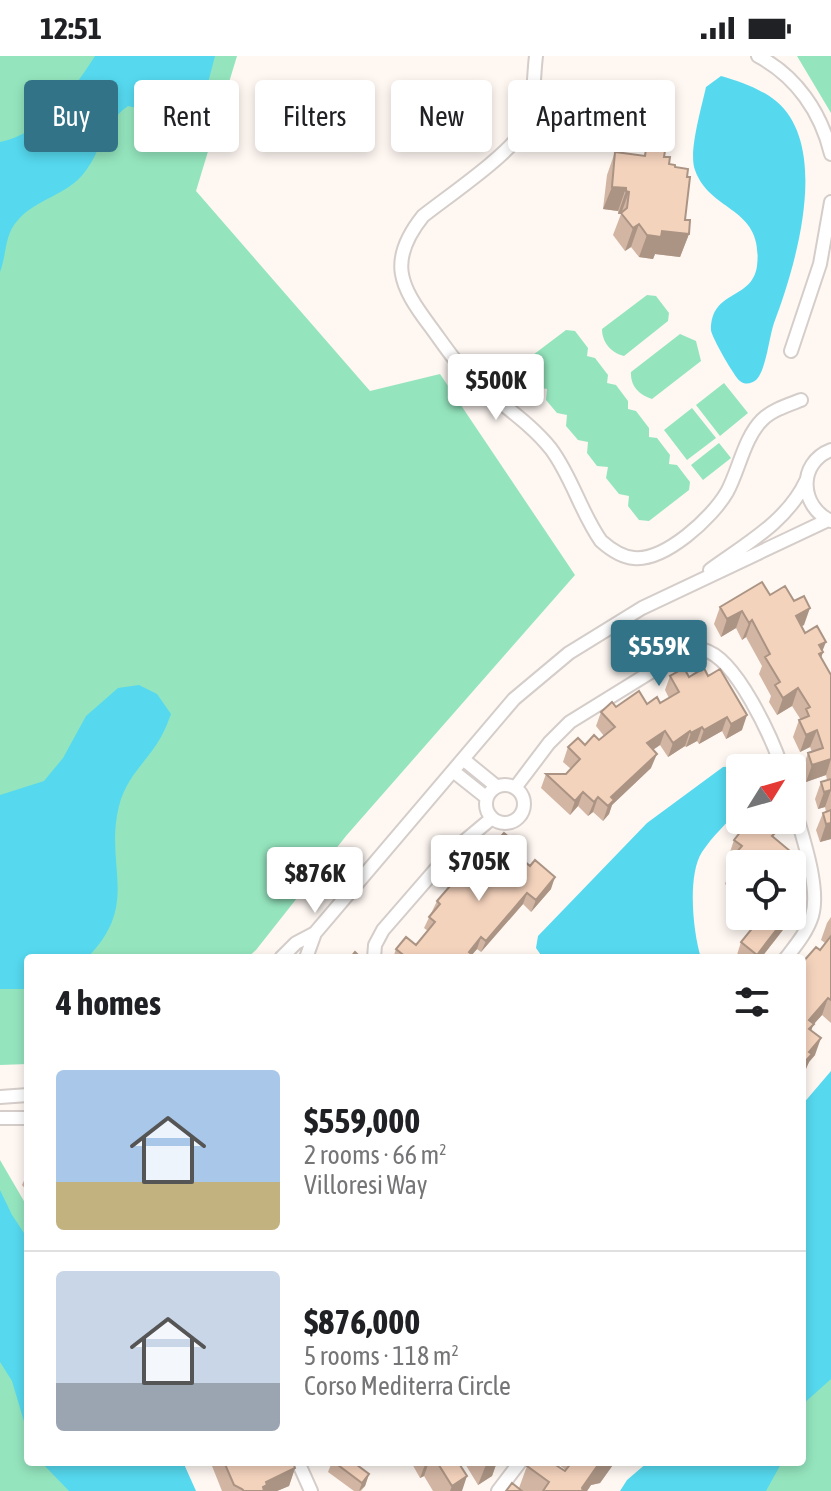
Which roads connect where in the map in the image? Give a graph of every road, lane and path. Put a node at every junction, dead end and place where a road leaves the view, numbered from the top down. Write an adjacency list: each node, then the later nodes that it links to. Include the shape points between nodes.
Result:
1 (536, 56): 6 (street, via 524,130 423,216 403,255 408,297 458,363 552,451 601,541 635,558 662,551 704,520 725,494 763,420)
2 (758, 56): 3 (street, via 775,66 814,109)
3 (831, 154)
4 (831, 202): 5 (street, via 820,264)
5 (791, 351)
6 (801, 400)
7 (831, 450): 8 (street, via 816,459)
8 (806, 481): 9 (street, via 811,504); 10 (street, via 781,516)
9 (829, 521): 10 (street)
10 (688, 586): 12 (street, via 569,653 514,699)
11 (777, 754): 15 (street, via 730,668 718,656 694,648 570,722)
12 (463, 759): 13 (street); 14 (street)
13 (453, 771): 16 (street); 19 (street)
14 (496, 786): 15 (street); 16 (street)
15 (515, 788): 17 (street, via 524,801 521,814 505,823)
16 (487, 798): 17 (street)
17 (492, 818): 22 (street, via 449,854 401,908 383,930)
18 (800, 834): 23 (street, via 814,894 813,914)
19 (315, 933): 20 (street); 21 (street)
20 (285, 954)
21 (307, 954)
22 (374, 954)
23 (789, 954)
24 (24, 1095): 25 (street)
25 (0, 1097)
26 (0, 1118): 27 (street)
27 (24, 1118)
28 (300, 1466): 30 (street)
29 (517, 1466): 31 (street)
30 (311, 1490)
31 (498, 1491)

